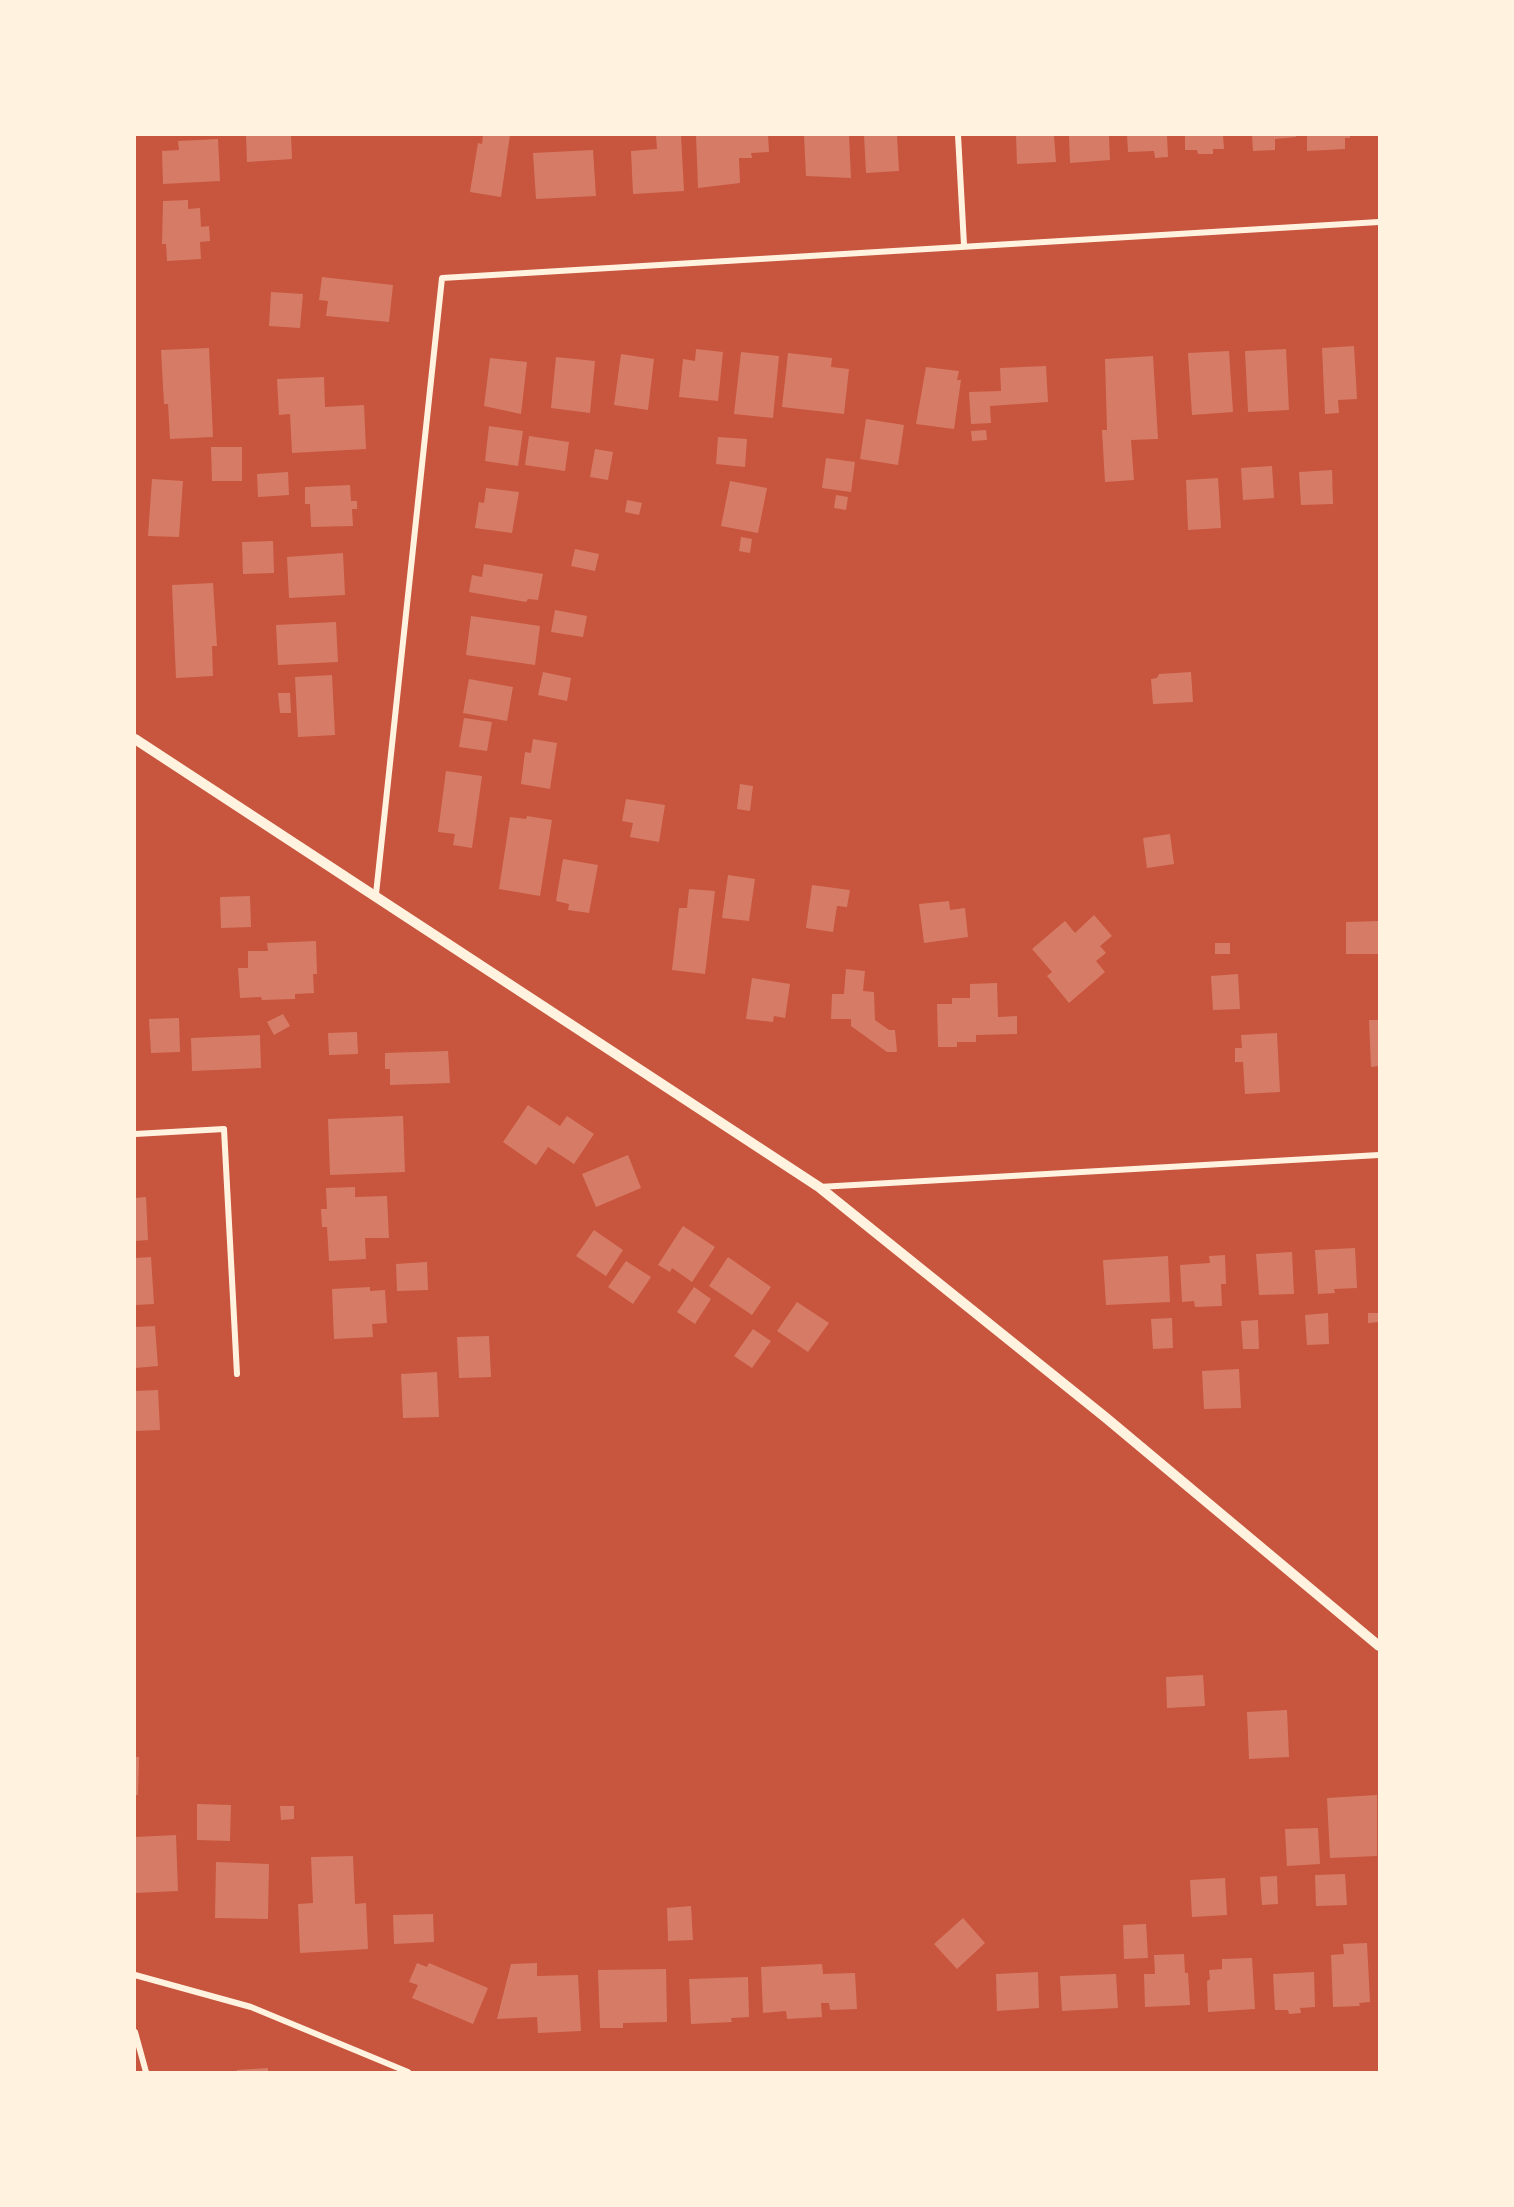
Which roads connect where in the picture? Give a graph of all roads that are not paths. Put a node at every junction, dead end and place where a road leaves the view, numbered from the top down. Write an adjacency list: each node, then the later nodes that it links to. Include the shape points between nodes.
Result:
1 (958, 135): 3 (street)
2 (1379, 222): 3 (street)
3 (964, 245): 5 (street, via 442,278)
4 (135, 739): 5 (street)
5 (376, 894): 8 (street)
6 (135, 1134): 9 (street, via 224,1129)
7 (1379, 1155): 8 (street)
8 (819, 1187): 10 (street)
9 (237, 1374)
10 (1379, 1646)
11 (135, 1975): 14 (street, via 250,2007)
12 (135, 2032): 13 (street)
13 (147, 2072)
14 (408, 2072)

